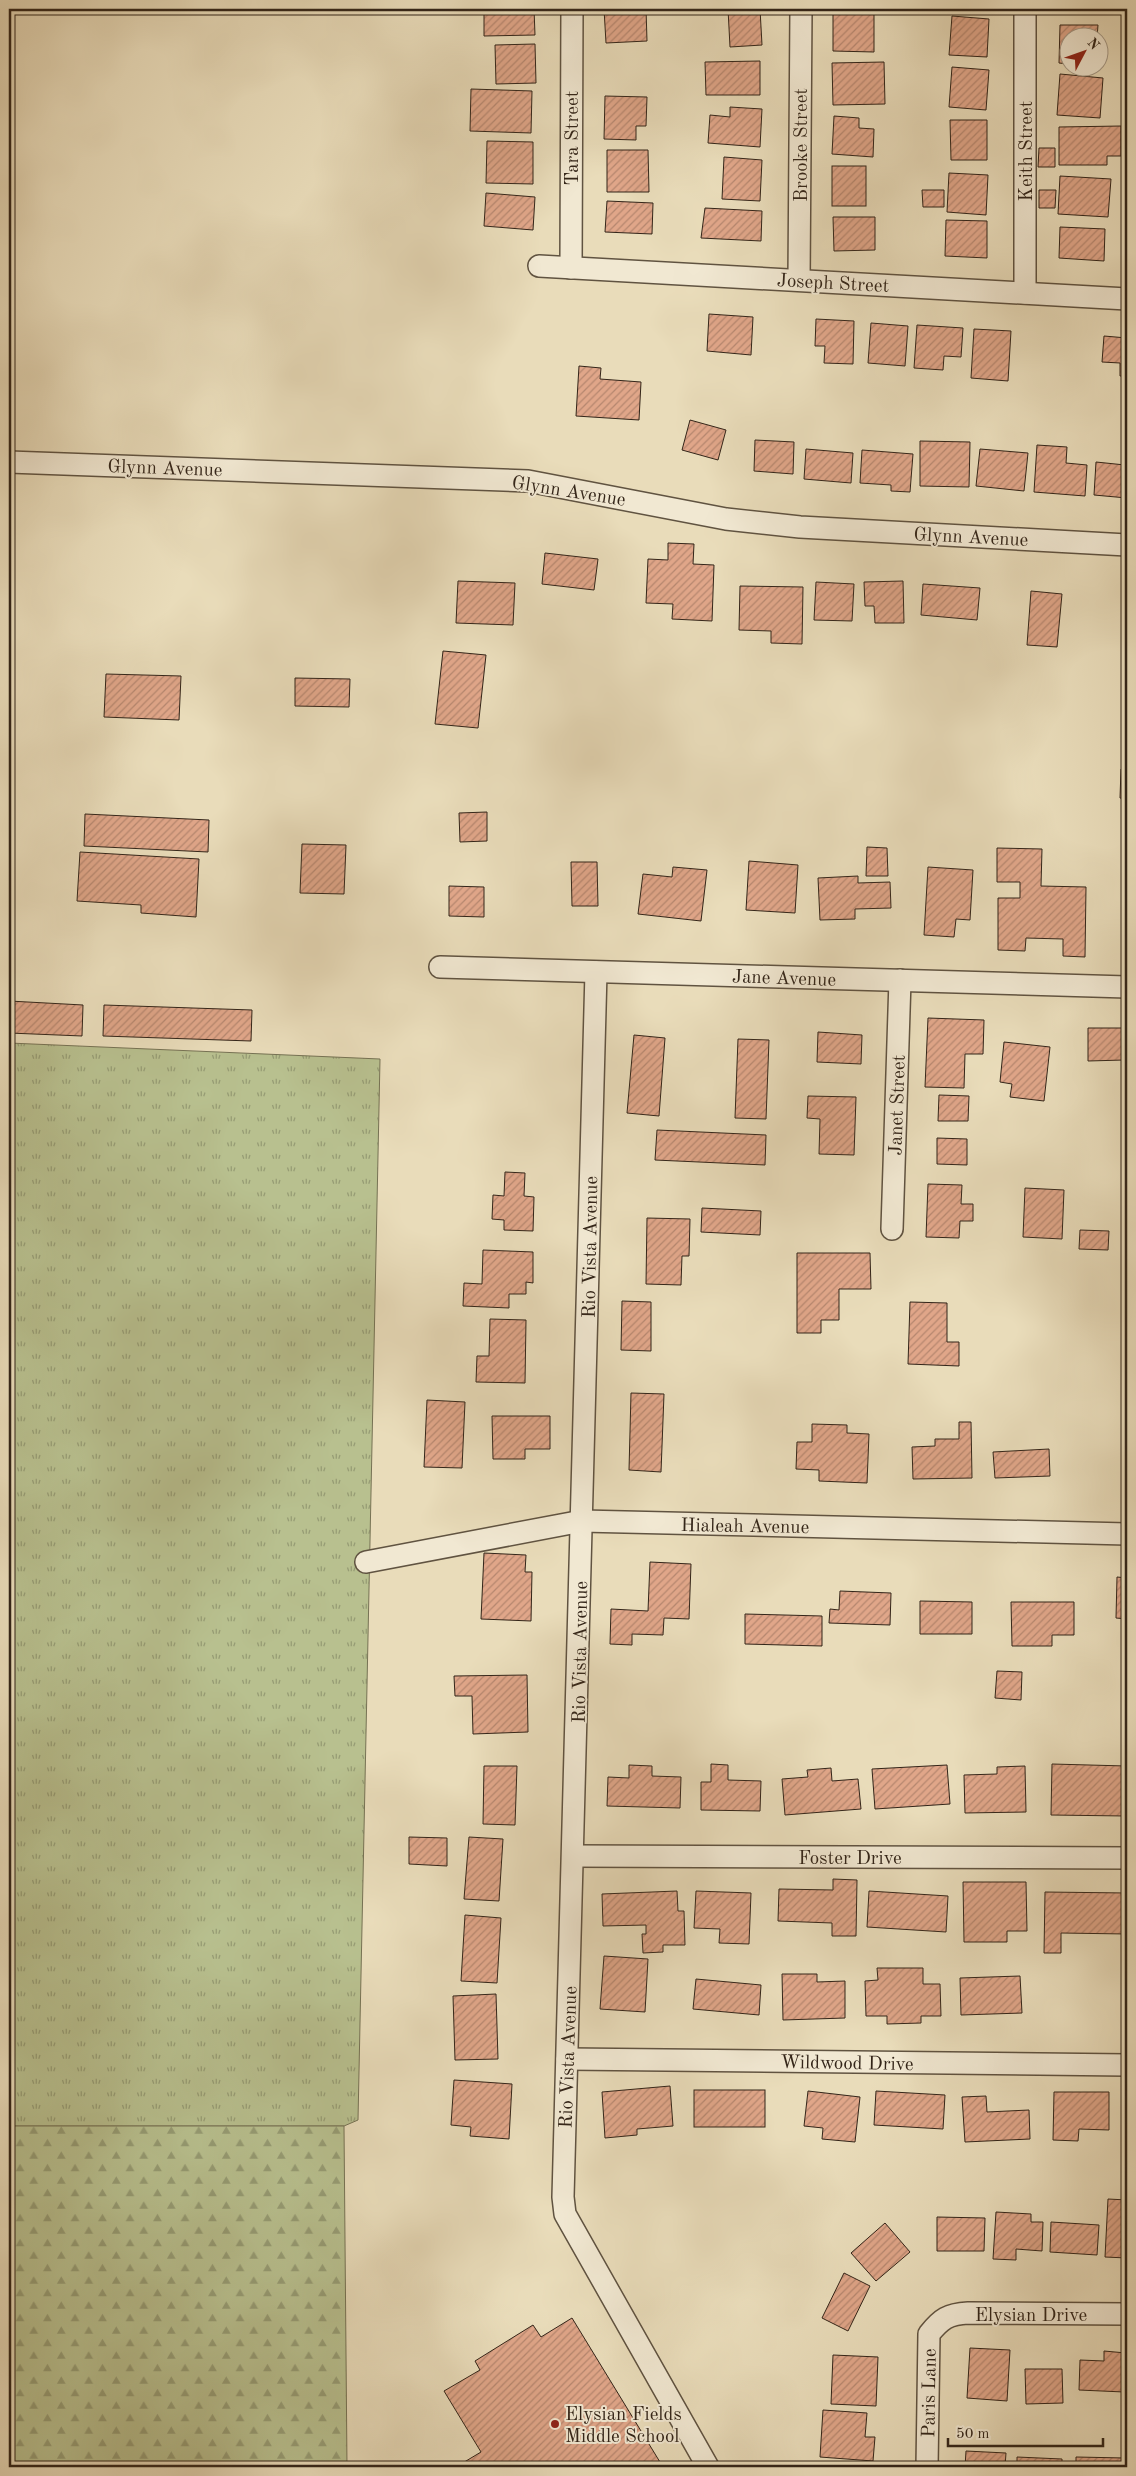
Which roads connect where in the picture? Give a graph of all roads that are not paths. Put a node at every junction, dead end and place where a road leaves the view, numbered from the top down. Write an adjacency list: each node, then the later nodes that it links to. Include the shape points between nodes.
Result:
1 (572, 9): 5 (street, Tara Street)
2 (801, 9): 6 (street, Brooke Street)
3 (1025, 9): 7 (street, Keith Street)
4 (539, 266): 5 (street, Joseph Street)
5 (571, 268): 6 (street, Joseph Street)
6 (799, 280): 7 (street, Joseph Street)
7 (1024, 293): 8 (street, Joseph Street)
8 (1127, 299)
9 (9, 462): 10 (street, Glynn Avenue, via 528,481 735,520)
10 (1127, 545)
11 (440, 967): 12 (street, Jane Avenue)
12 (596, 972): 13 (street, Jane Avenue); 16 (street, Rio Vista Avenue)
13 (900, 980): 14 (street, Jane Avenue); 15 (street, Janet Street)
14 (1127, 987)
15 (892, 1229)
16 (582, 1521): 17 (street, Hialeah Avenue); 18 (street, Hialeah Avenue); 19 (street, Rio Vista Avenue)
17 (1127, 1534)
18 (366, 1562)
19 (574, 1856): 20 (street, Foster Drive); 21 (street, Rio Vista Avenue)
20 (1127, 1858)
21 (567, 2059): 22 (street, Wildwood Drive); 25 (street, Rio Vista Avenue, via 563,2196 566,2214)
22 (1127, 2065)
23 (1127, 2314): 24 (street, Elysian Drive, via 952,2314)
24 (938, 2323): 26 (street, Paris Lane, via 929,2334)
25 (708, 2467)
26 (927, 2467)

